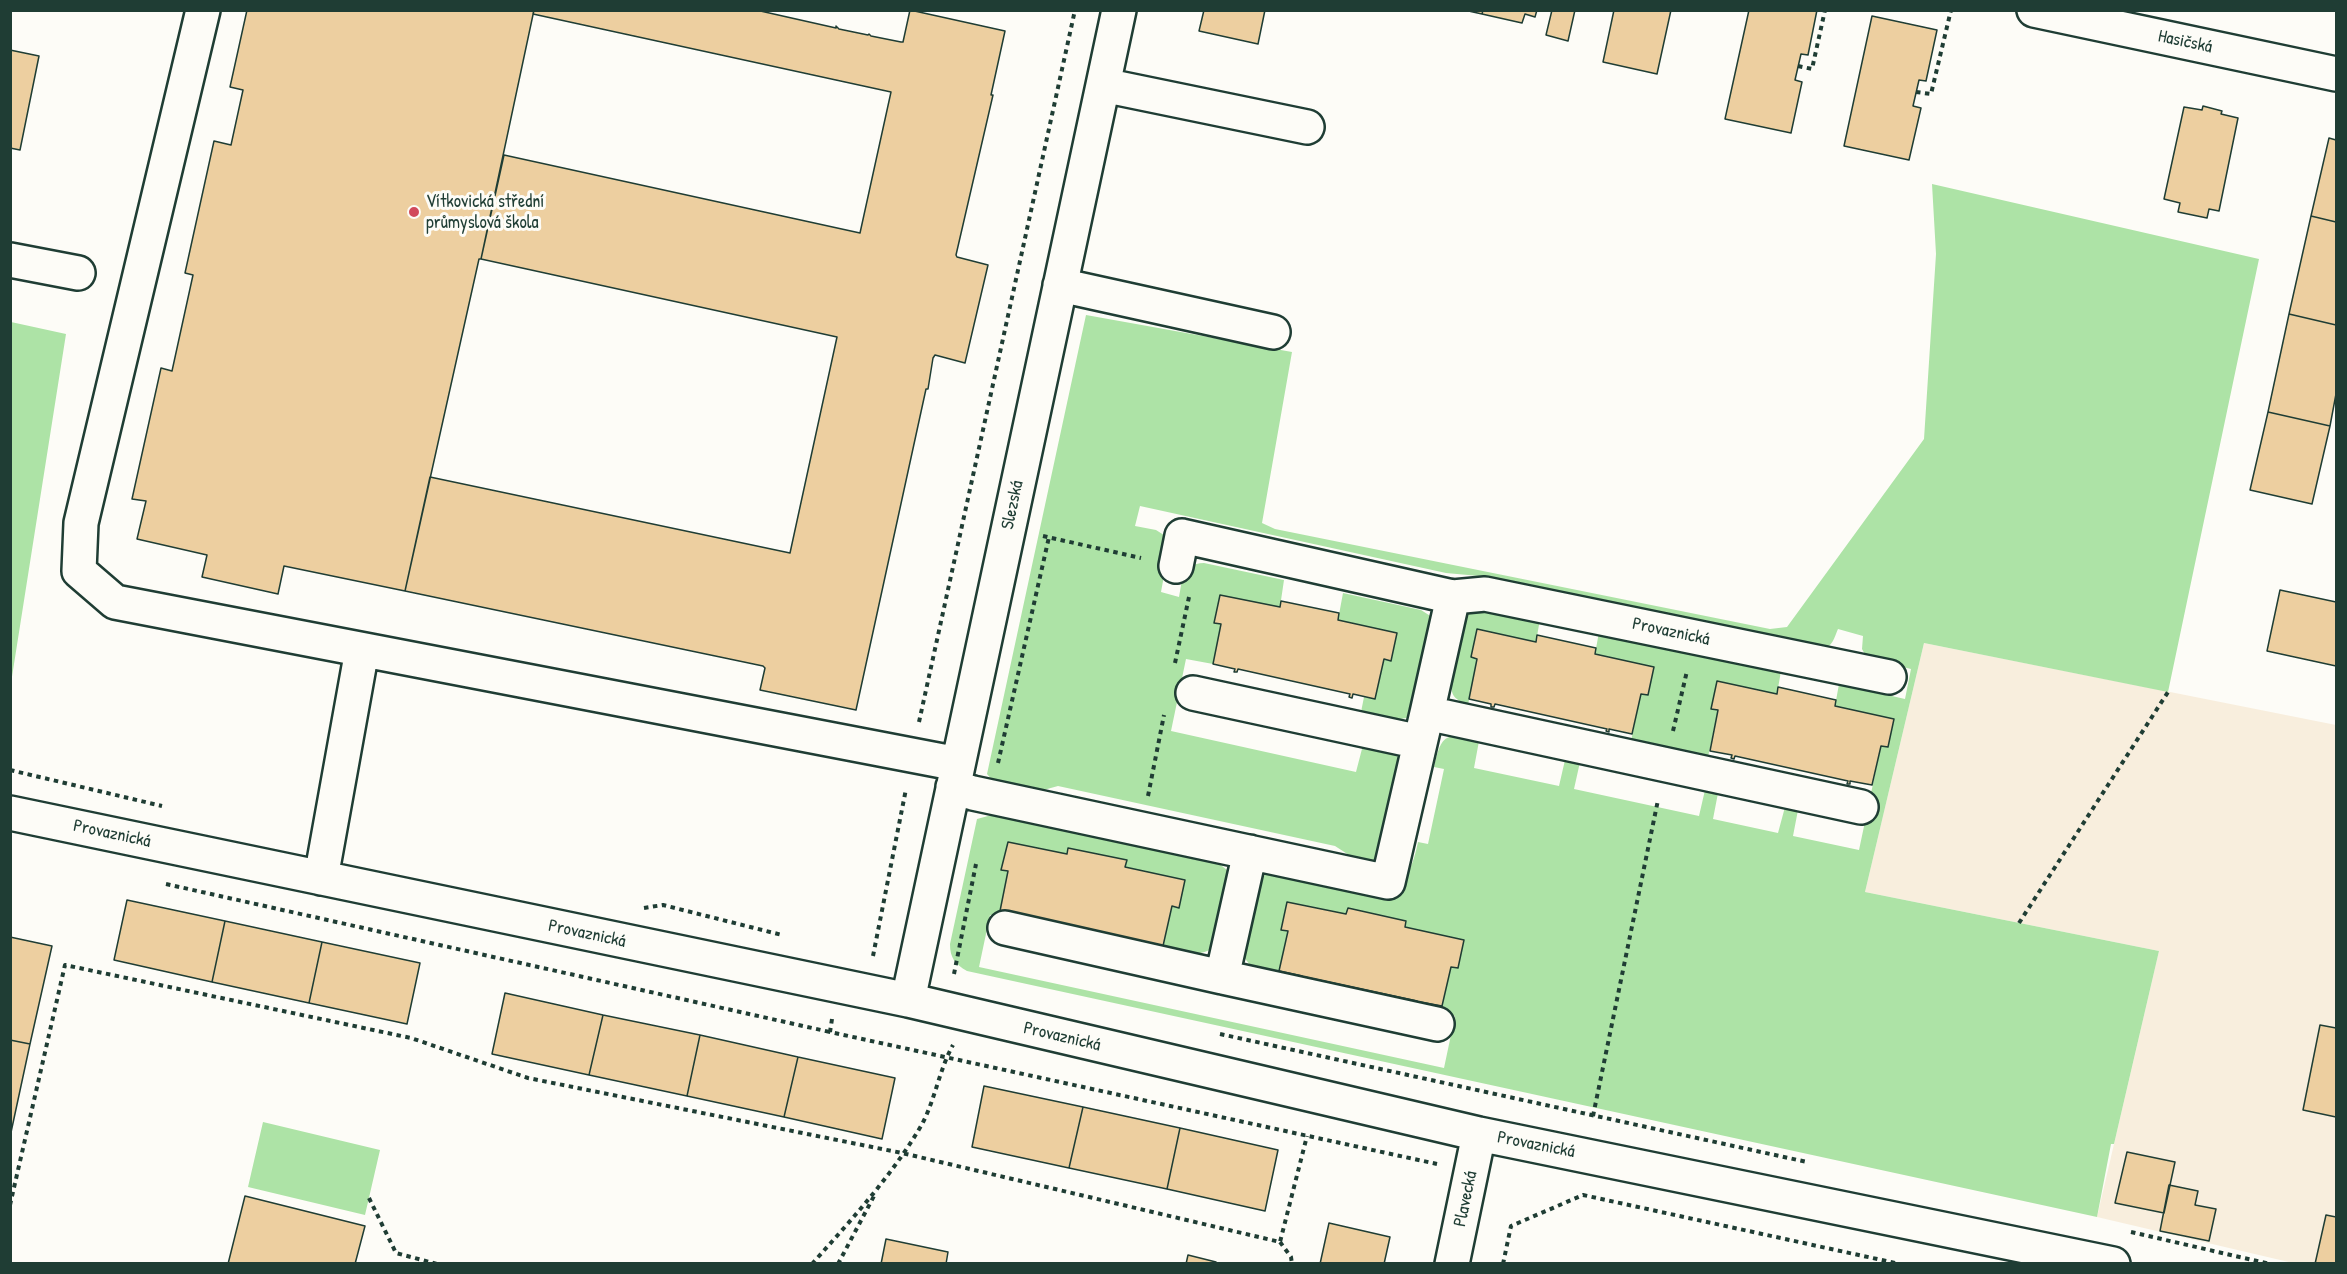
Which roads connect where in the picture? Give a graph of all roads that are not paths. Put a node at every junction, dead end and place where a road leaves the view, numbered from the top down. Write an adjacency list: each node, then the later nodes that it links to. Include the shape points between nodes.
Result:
1 (203, 10): 13 (street, via 81,523 79,571 115,602)
2 (1119, 10): 5 (street, Slezská)
3 (2034, 10): 4 (street, Hasičská)
4 (2337, 74)
5 (1103, 85): 6 (street); 9 (street, Slezská)
6 (1307, 127)
7 (10, 260): 8 (street)
8 (78, 273)
9 (1060, 285): 10 (street); 17 (street, Slezská)
10 (1273, 332)
11 (1176, 566): 12 (street, Provaznická, via 1182,536)
12 (1453, 597): 14 (street, Provaznická, via 1485,594); 16 (street)
13 (362, 650): 17 (street, via 913,756); 21 (street)
14 (1888, 677)
15 (1193, 693): 16 (street)
16 (1424, 728): 18 (street, via 1665,765); 20 (street, via 1388,882)
17 (956, 776): 20 (street, via 990,797); 24 (street, Slezská)
18 (1861, 807)
19 (10, 813): 21 (street, Provaznická)
20 (1250, 852): 23 (street)
21 (321, 878): 24 (street, Provaznická)
22 (1005, 928): 23 (street)
23 (1222, 977): 25 (street)
24 (908, 1000): 26 (street, Provaznická)
25 (1437, 1024)
26 (1479, 1134): 27 (street, Plavecká); 28 (street, Provaznická)
27 (1452, 1263)
28 (2113, 1263)

